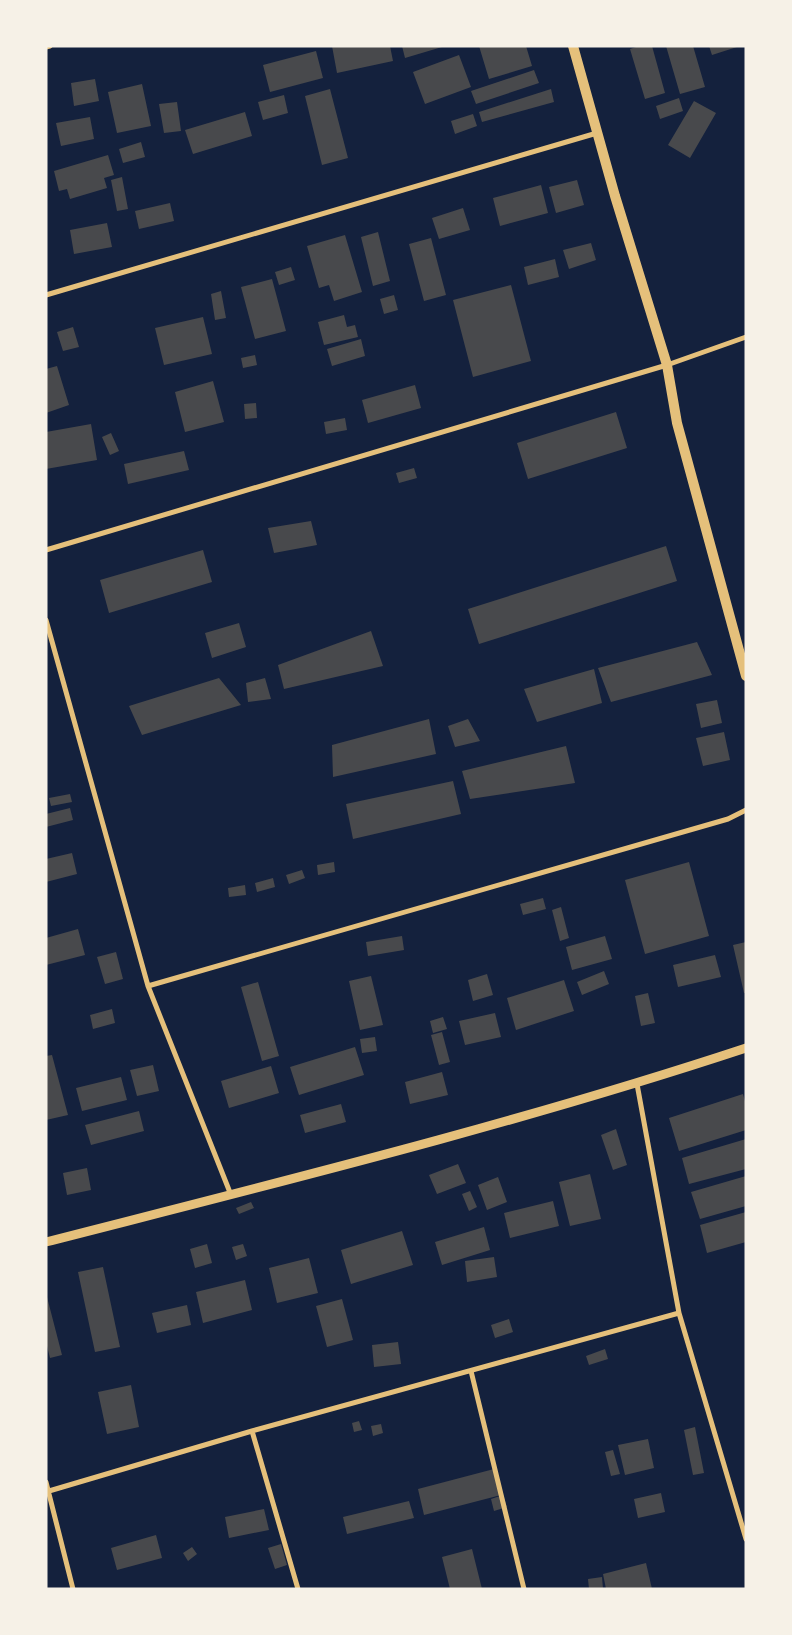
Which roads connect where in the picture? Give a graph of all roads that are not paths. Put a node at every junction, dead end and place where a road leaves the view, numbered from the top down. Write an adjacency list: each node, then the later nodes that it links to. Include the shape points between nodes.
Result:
1 (50, 46): 3 (street)
2 (574, 46): 4 (main road)
3 (46, 47)
4 (597, 133): 5 (street); 7 (main road)
5 (46, 295)
6 (746, 337): 7 (street)
7 (667, 365): 8 (street); 10 (main road, via 676,423)
8 (46, 550)
9 (46, 620): 12 (street)
10 (746, 676)
11 (746, 810): 12 (street, via 728,819)
12 (148, 986): 15 (street)
13 (746, 1048): 14 (street)
14 (637, 1084): 15 (street); 17 (street)
15 (231, 1195): 16 (street)
16 (46, 1242)
17 (679, 1313): 18 (street); 22 (street)
18 (471, 1370): 19 (street); 25 (street)
19 (252, 1431): 21 (street); 24 (street)
20 (46, 1482): 21 (street)
21 (49, 1491): 23 (street)
22 (746, 1539)
23 (73, 1589)
24 (298, 1589)
25 (524, 1589)

